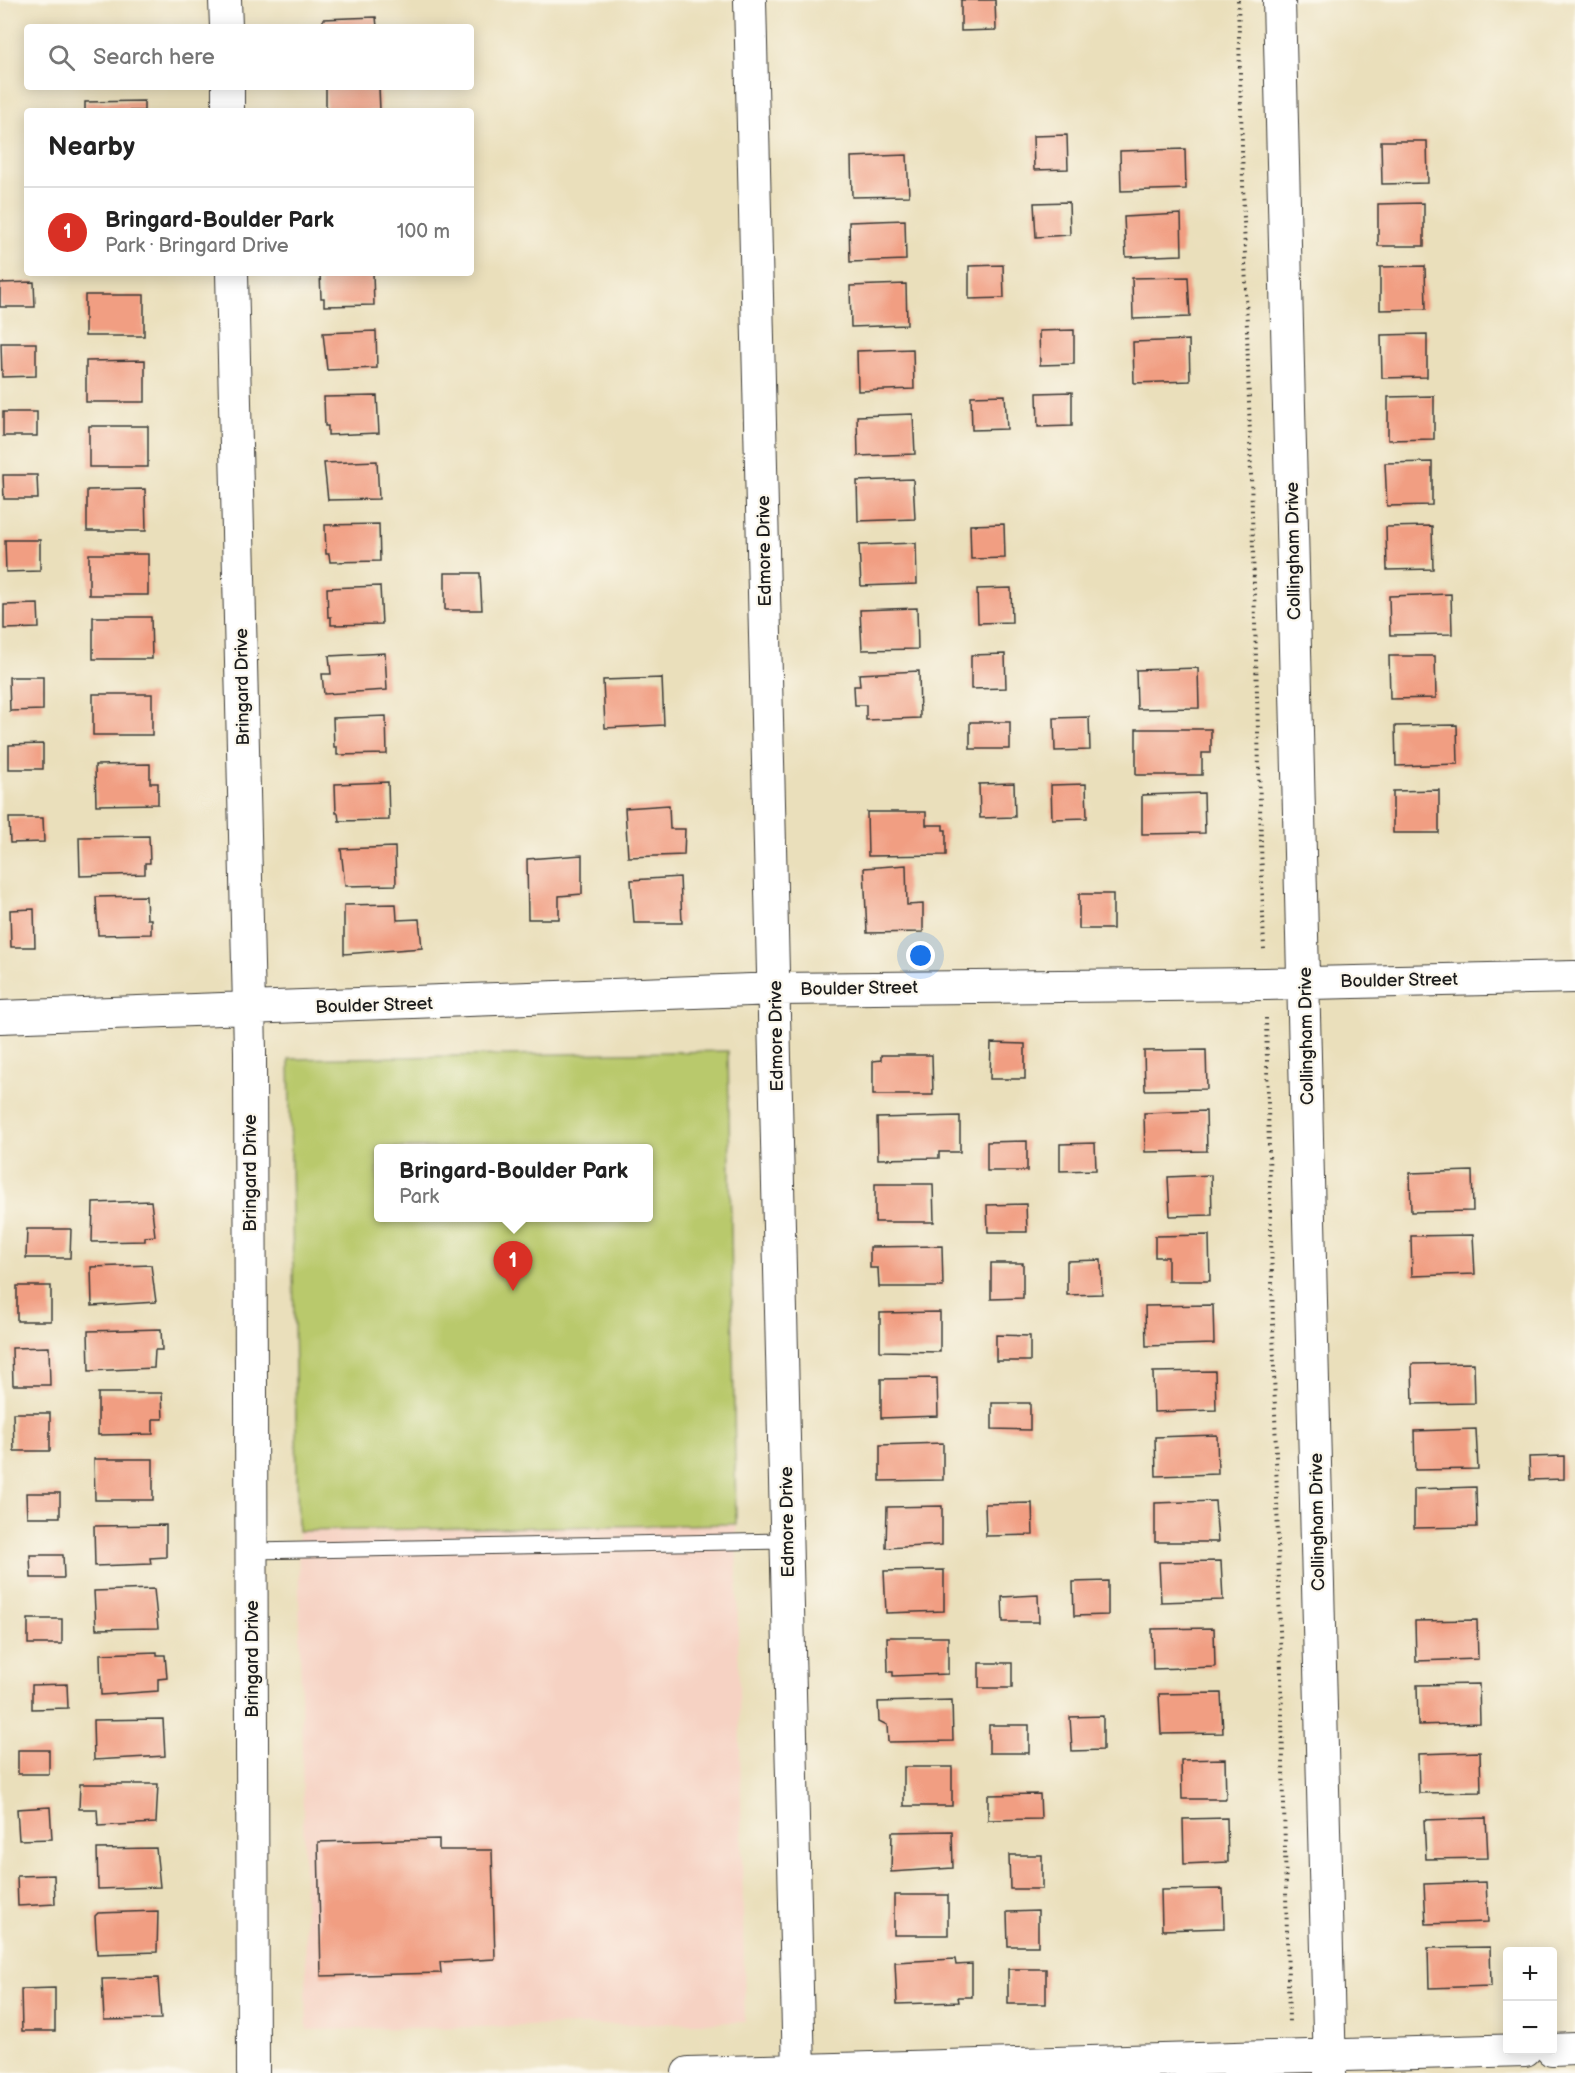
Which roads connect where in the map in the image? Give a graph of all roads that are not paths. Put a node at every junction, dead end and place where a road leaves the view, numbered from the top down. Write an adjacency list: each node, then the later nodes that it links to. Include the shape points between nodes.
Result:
1 (225, 0): 4 (street)
2 (750, 0): 10 (street, Edmore Drive)
3 (1279, 0): 9 (street, Collingham Drive)
4 (226, 24)
5 (228, 90): 6 (street)
6 (228, 108)
7 (232, 276): 11 (street, Bringard Drive)
8 (1575, 977): 9 (street, Boulder Street)
9 (1305, 982): 10 (street, Boulder Street); 18 (street, Collingham Drive)
10 (775, 989): 11 (street, Boulder Street); 13 (street, Edmore Drive)
11 (249, 1010): 12 (street, Boulder Street); 14 (street, Bringard Drive)
12 (0, 1017)
13 (788, 1541): 14 (lane); 19 (street, Edmore Drive)
14 (252, 1551): 20 (street, Bringard Drive)
15 (1575, 2049): 16 (street)
16 (1557, 2050)
17 (1503, 2052): 18 (street)
18 (1330, 2064): 19 (street, via 1290,2056)
19 (799, 2072): 21 (street)
20 (254, 2073)
21 (688, 2073)

